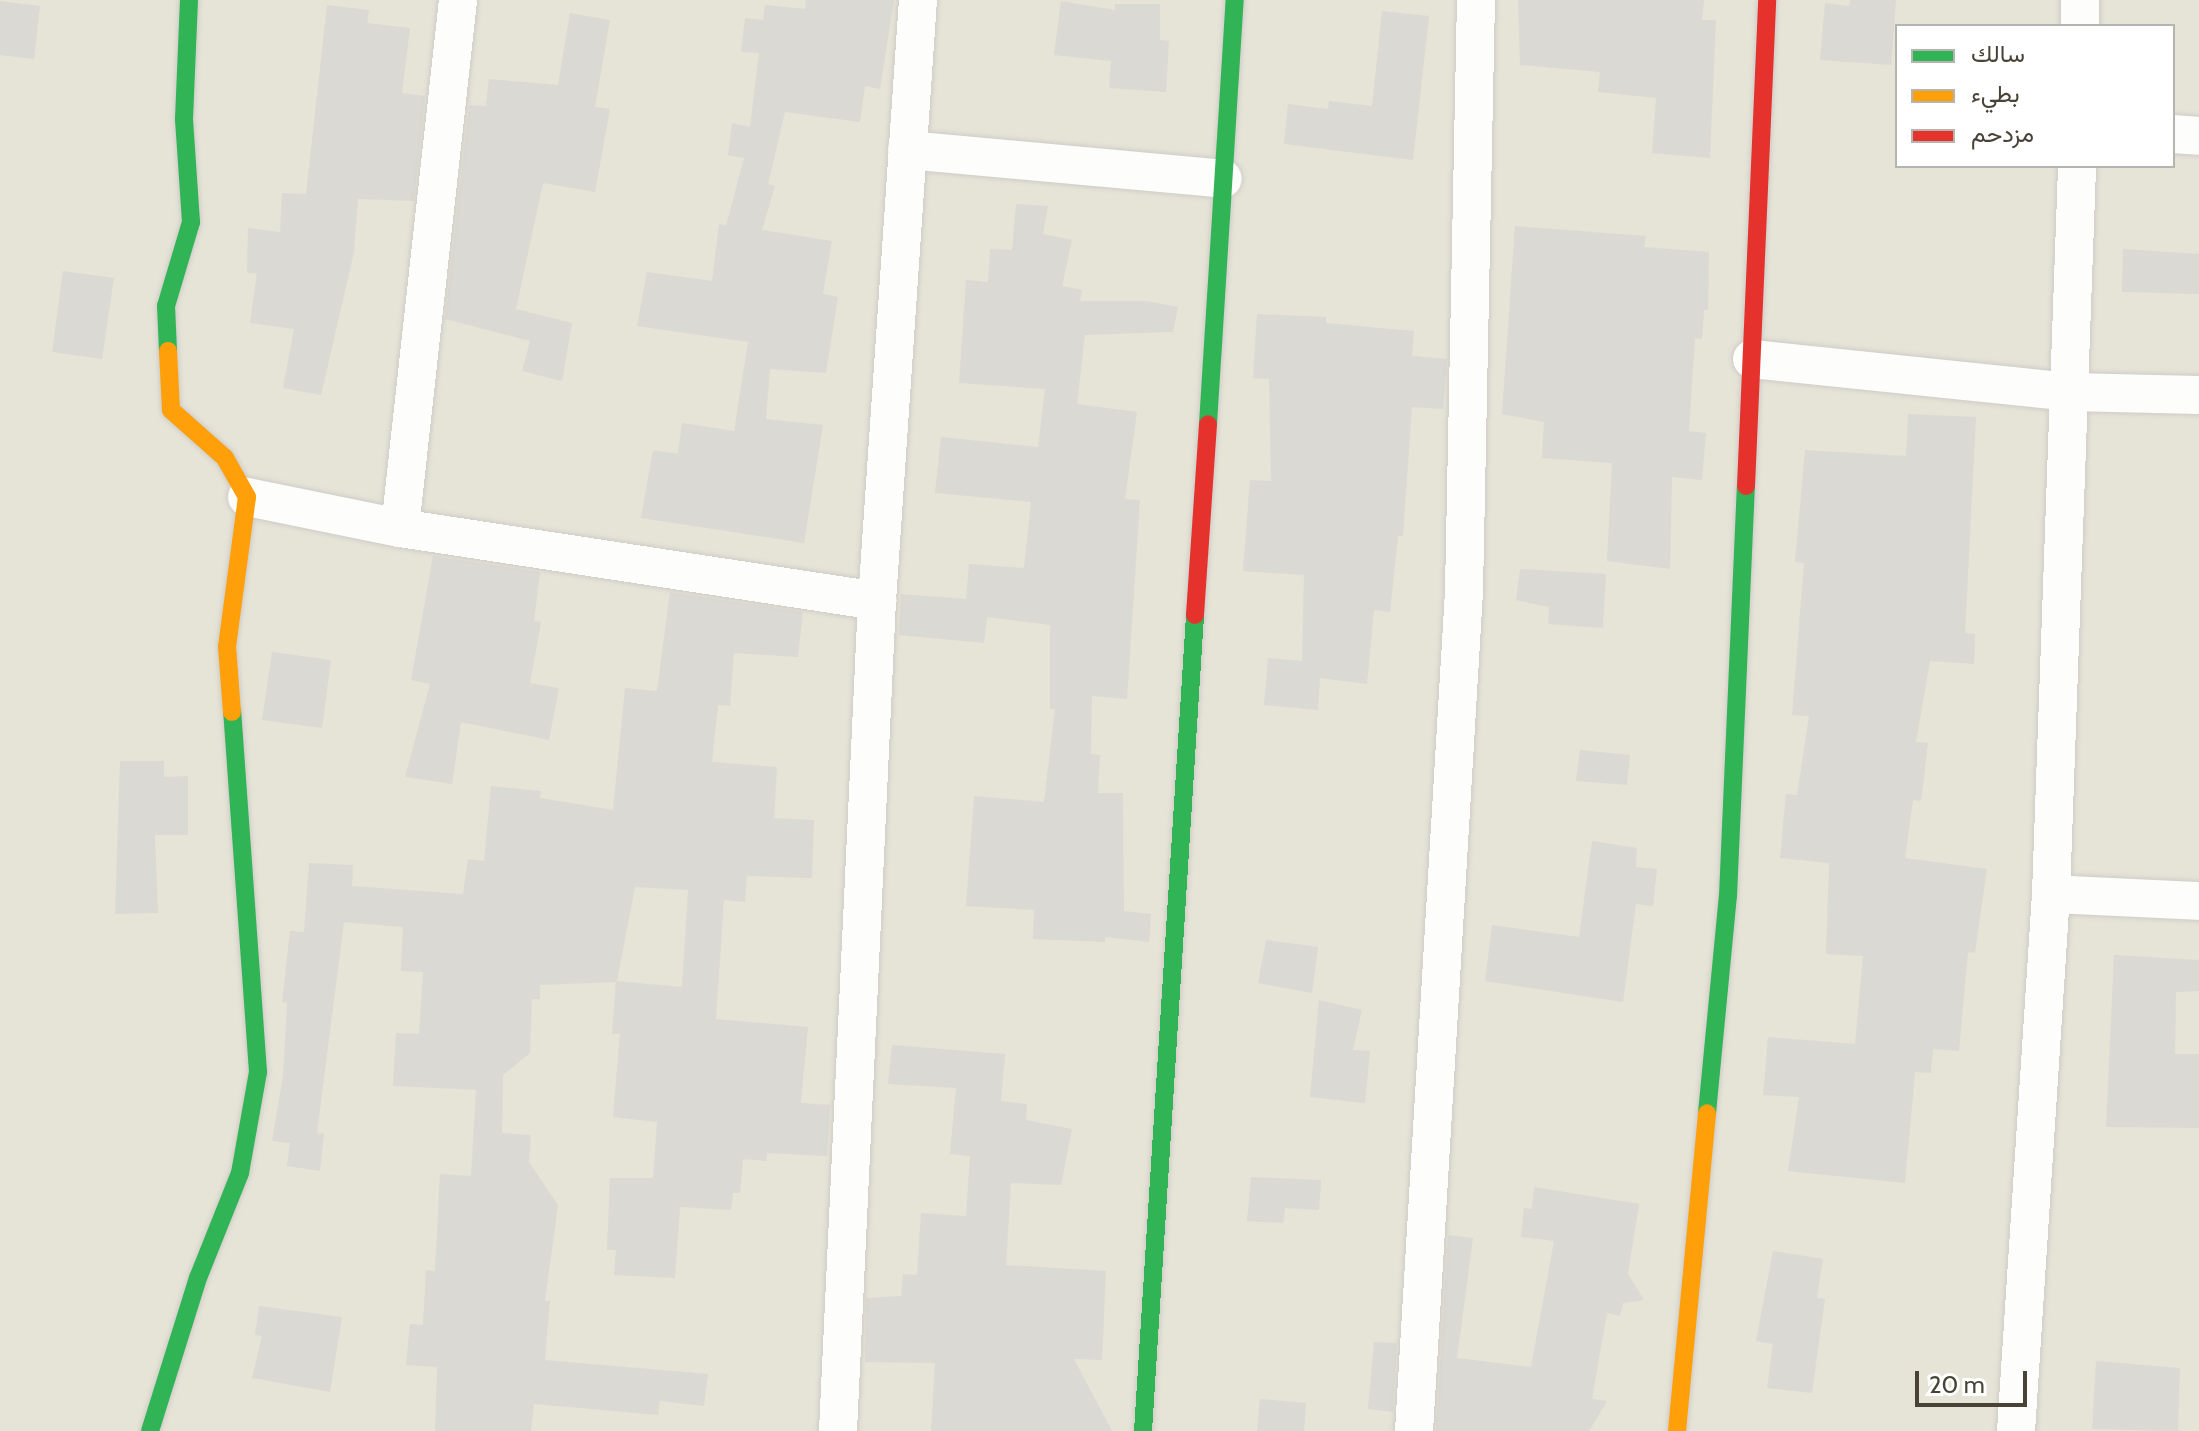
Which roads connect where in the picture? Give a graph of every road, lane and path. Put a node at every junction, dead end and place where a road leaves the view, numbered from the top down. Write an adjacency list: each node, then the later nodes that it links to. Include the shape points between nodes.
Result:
1 (189, 0): 17 (street, via 184,119 191,222 166,306 171,410 225,458)
2 (458, 0): 18 (street)
3 (918, 0): 11 (street)
4 (1235, 0): 13 (street)
5 (1476, 0): 25 (street, via 1464,591)
6 (1767, 0): 14 (street)
7 (2080, 0): 8 (street)
8 (2080, 24)
9 (2175, 134): 10 (street)
10 (2199, 136)
11 (907, 150): 13 (street); 19 (street)
12 (2077, 168): 15 (street)
13 (1223, 179): 24 (street)
14 (1752, 359): 15 (street); 26 (street, via 1728,896)
15 (2069, 392): 16 (street); 20 (street)
16 (2199, 395)
17 (247, 497): 18 (street); 22 (street, via 227,646 258,1072 240,1173 198,1278)
18 (400, 528): 19 (street)
19 (877, 601): 23 (street)
20 (2051, 894): 21 (street); 27 (street)
21 (2199, 901)
22 (150, 1431)
23 (838, 1431)
24 (1143, 1431)
25 (1414, 1431)
26 (1677, 1431)
27 (2016, 1431)

